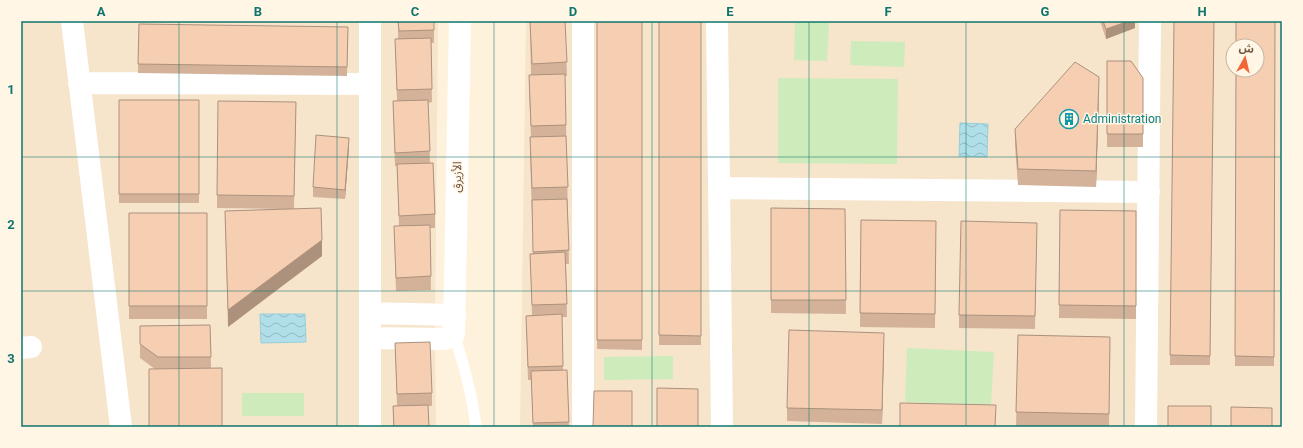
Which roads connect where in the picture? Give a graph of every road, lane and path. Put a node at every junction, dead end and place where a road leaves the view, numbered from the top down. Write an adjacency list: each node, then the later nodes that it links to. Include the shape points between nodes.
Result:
1 (72, 21): 7 (street)
2 (370, 21): 8 (street)
3 (460, 21): 12 (street, الأزيرق)
4 (583, 21): 17 (street)
5 (717, 21): 9 (street)
6 (1150, 21): 10 (street)
7 (79, 82): 8 (street); 14 (street)
8 (370, 84): 11 (street)
9 (719, 188): 10 (street); 18 (street)
10 (1149, 192): 19 (street)
11 (370, 313): 12 (street); 13 (street)
12 (454, 324): 13 (street, via 451,337 444,339); 16 (lane, via 472,397)
13 (370, 338): 15 (street)
14 (121, 427)
15 (370, 427)
16 (476, 427)
17 (583, 427)
18 (722, 427)
19 (1146, 427)

